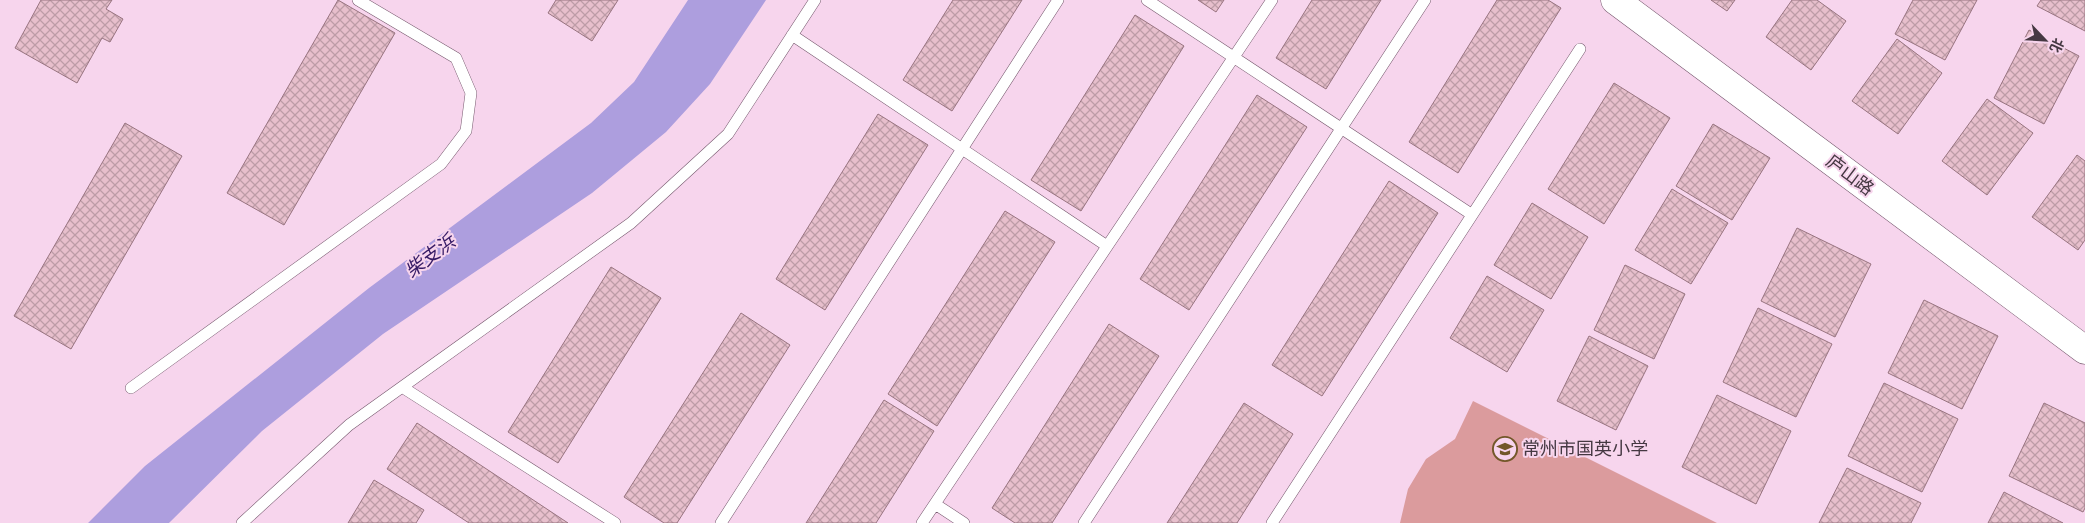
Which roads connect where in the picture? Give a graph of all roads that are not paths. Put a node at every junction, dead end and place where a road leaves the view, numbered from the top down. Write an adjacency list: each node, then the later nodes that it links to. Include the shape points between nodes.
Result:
1 (358, 0): 17 (lane, via 456,58 471,93 466,132 441,164)
2 (815, 0): 8 (lane)
3 (1058, 0): 12 (lane)
4 (1146, 0): 10 (lane)
5 (1272, 0): 10 (lane)
6 (1425, 0): 11 (lane)
7 (1615, 0): 15 (street, 庐山路)
8 (792, 35): 12 (lane); 16 (lane, via 728,134 631,223)
9 (1580, 49): 13 (lane)
10 (1233, 58): 11 (lane); 14 (lane)
11 (1341, 129): 13 (lane); 24 (lane)
12 (962, 149): 14 (lane); 21 (lane)
13 (1471, 214): 25 (lane)
14 (1107, 246): 18 (lane)
15 (2085, 350)
16 (402, 387): 19 (lane, via 349,425); 20 (lane)
17 (132, 388)
18 (935, 504): 22 (lane); 23 (lane)
19 (242, 523)
20 (615, 523)
21 (721, 523)
22 (922, 523)
23 (964, 523)
24 (1084, 523)
25 (1272, 523)

